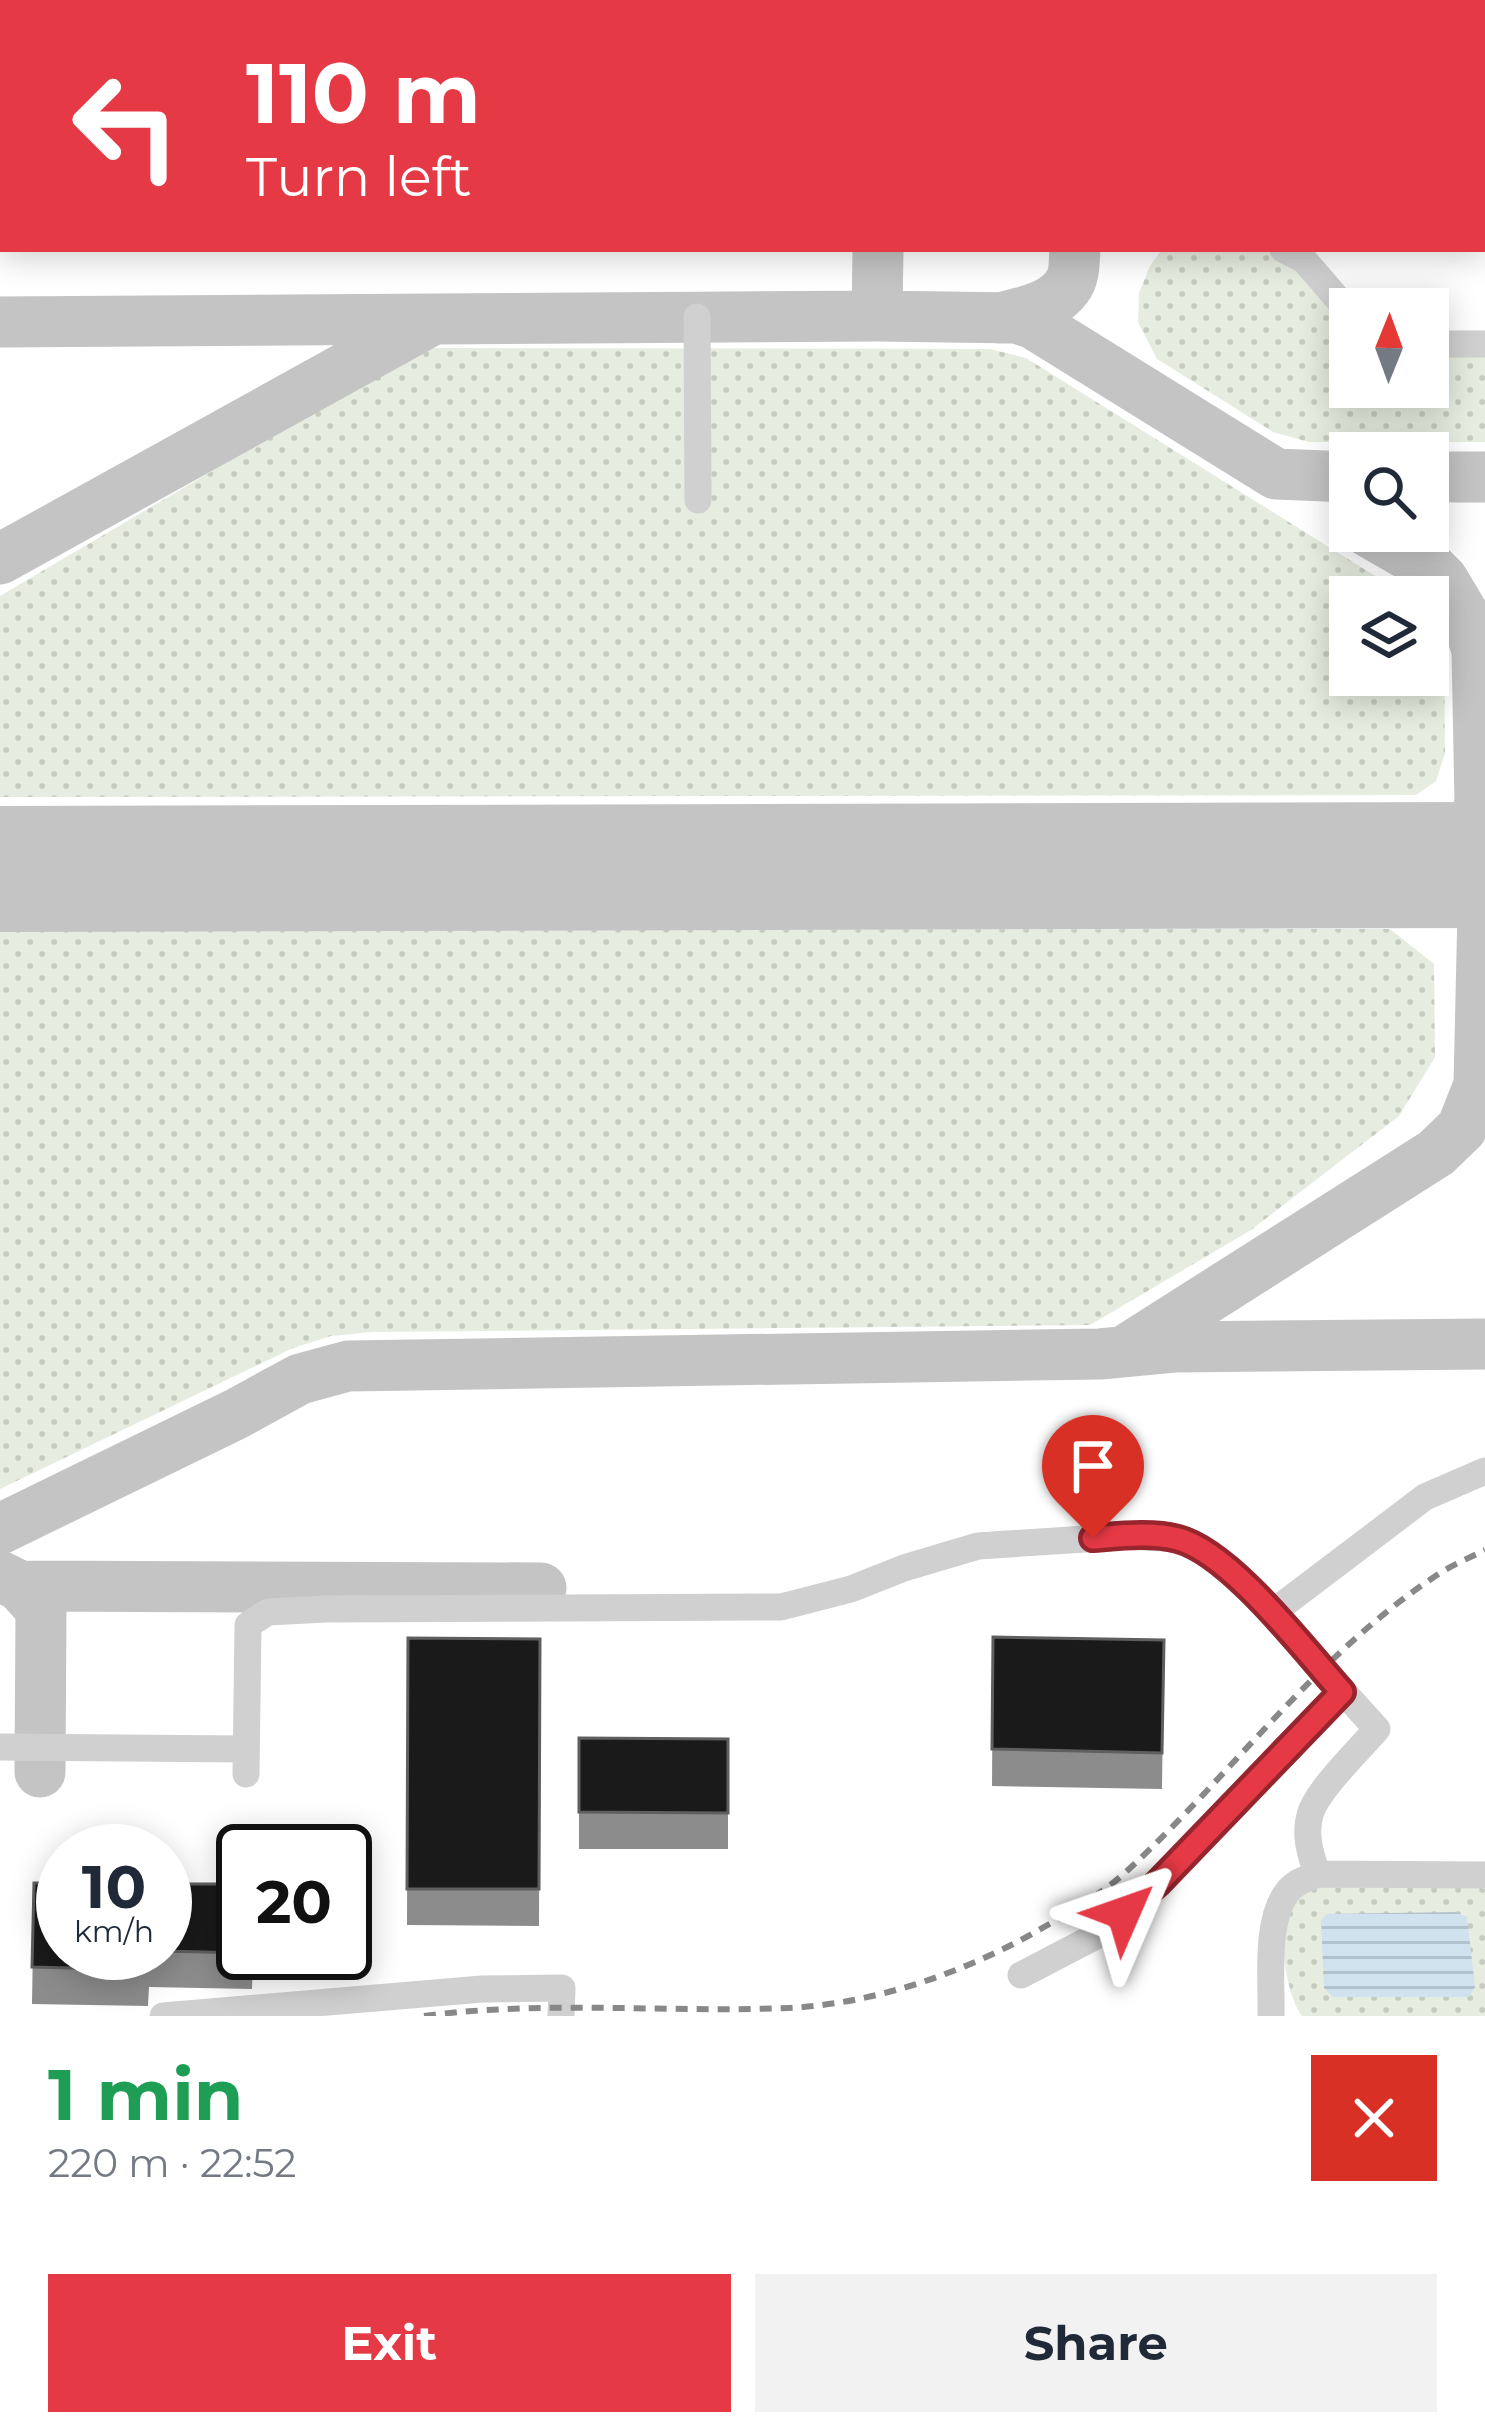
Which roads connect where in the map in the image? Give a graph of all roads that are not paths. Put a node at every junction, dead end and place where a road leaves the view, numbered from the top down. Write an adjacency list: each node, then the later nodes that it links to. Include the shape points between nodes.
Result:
1 (1289, 252): 2 (lane)
2 (1329, 289)
3 (697, 317): 6 (lane)
4 (1449, 344): 5 (lane)
5 (1485, 344)
6 (698, 500)
7 (1485, 1471): 8 (lane, via 1425,1497)
8 (1272, 1612): 9 (lane); 10 (lane, via 1217,1559 1178,1539 1131,1536 978,1546 782,1607 268,1612 248,1625 246,1762)
9 (1342, 1692): 11 (lane, via 1377,1729 1316,1801 1308,1847); 13 (lane, via 1124,1913)
10 (0, 1747)
11 (1317, 1874): 12 (lane); 16 (lane, via 1287,1892 1277,1911)
12 (1485, 1875)
13 (1021, 1975)
14 (163, 2016): 15 (lane, via 562,1988)
15 (561, 2016)
16 (1271, 2016)

